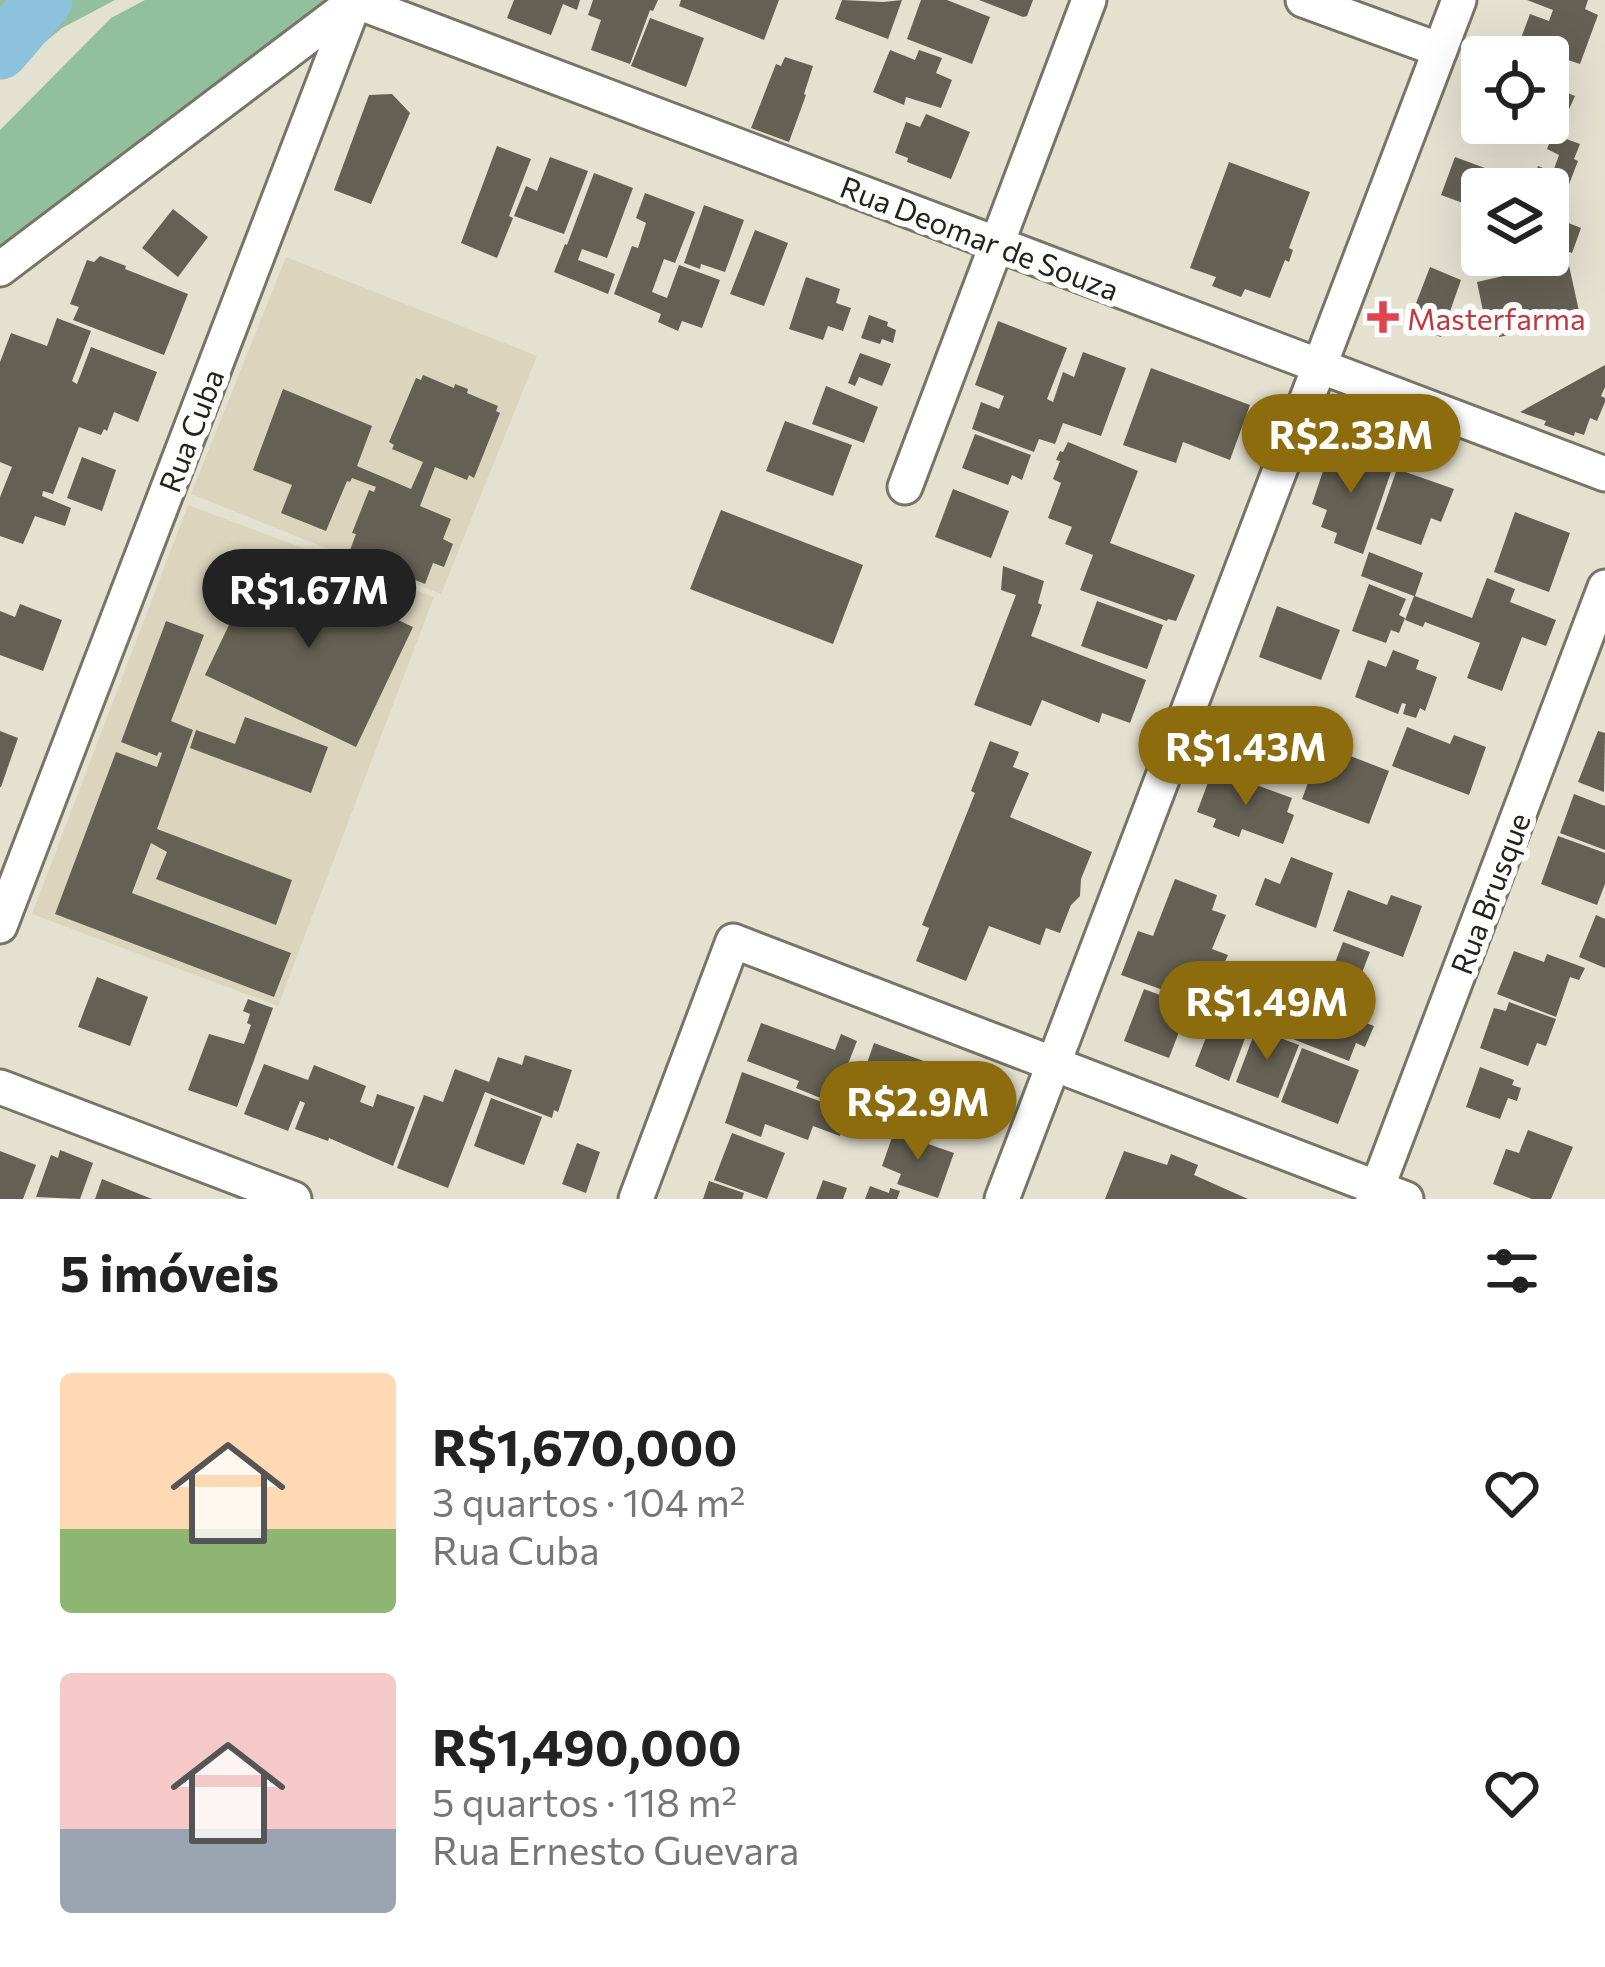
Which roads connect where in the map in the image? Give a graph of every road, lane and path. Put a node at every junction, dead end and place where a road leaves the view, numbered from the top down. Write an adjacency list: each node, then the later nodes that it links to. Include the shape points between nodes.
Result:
1 (356, 0): 6 (street, Rua Deomar de Souza); 7 (street); 12 (street, Rua Cuba)
2 (1089, 0): 6 (street)
3 (1303, 0): 5 (street)
4 (1459, 0): 5 (street)
5 (1440, 50): 8 (street)
6 (997, 244): 8 (street, Rua Deomar de Souza); 10 (street)
7 (0, 269)
8 (1320, 366): 9 (street, Rua Deomar de Souza); 13 (street)
9 (1605, 474)
10 (905, 487)
11 (1605, 587): 15 (street, Rua Brusque)
12 (0, 926)
13 (1054, 1064): 15 (street); 17 (street, via 734,941); 18 (street)
14 (0, 1087): 16 (street)
15 (1386, 1195)
16 (294, 1199)
17 (636, 1199)
18 (1002, 1199)

